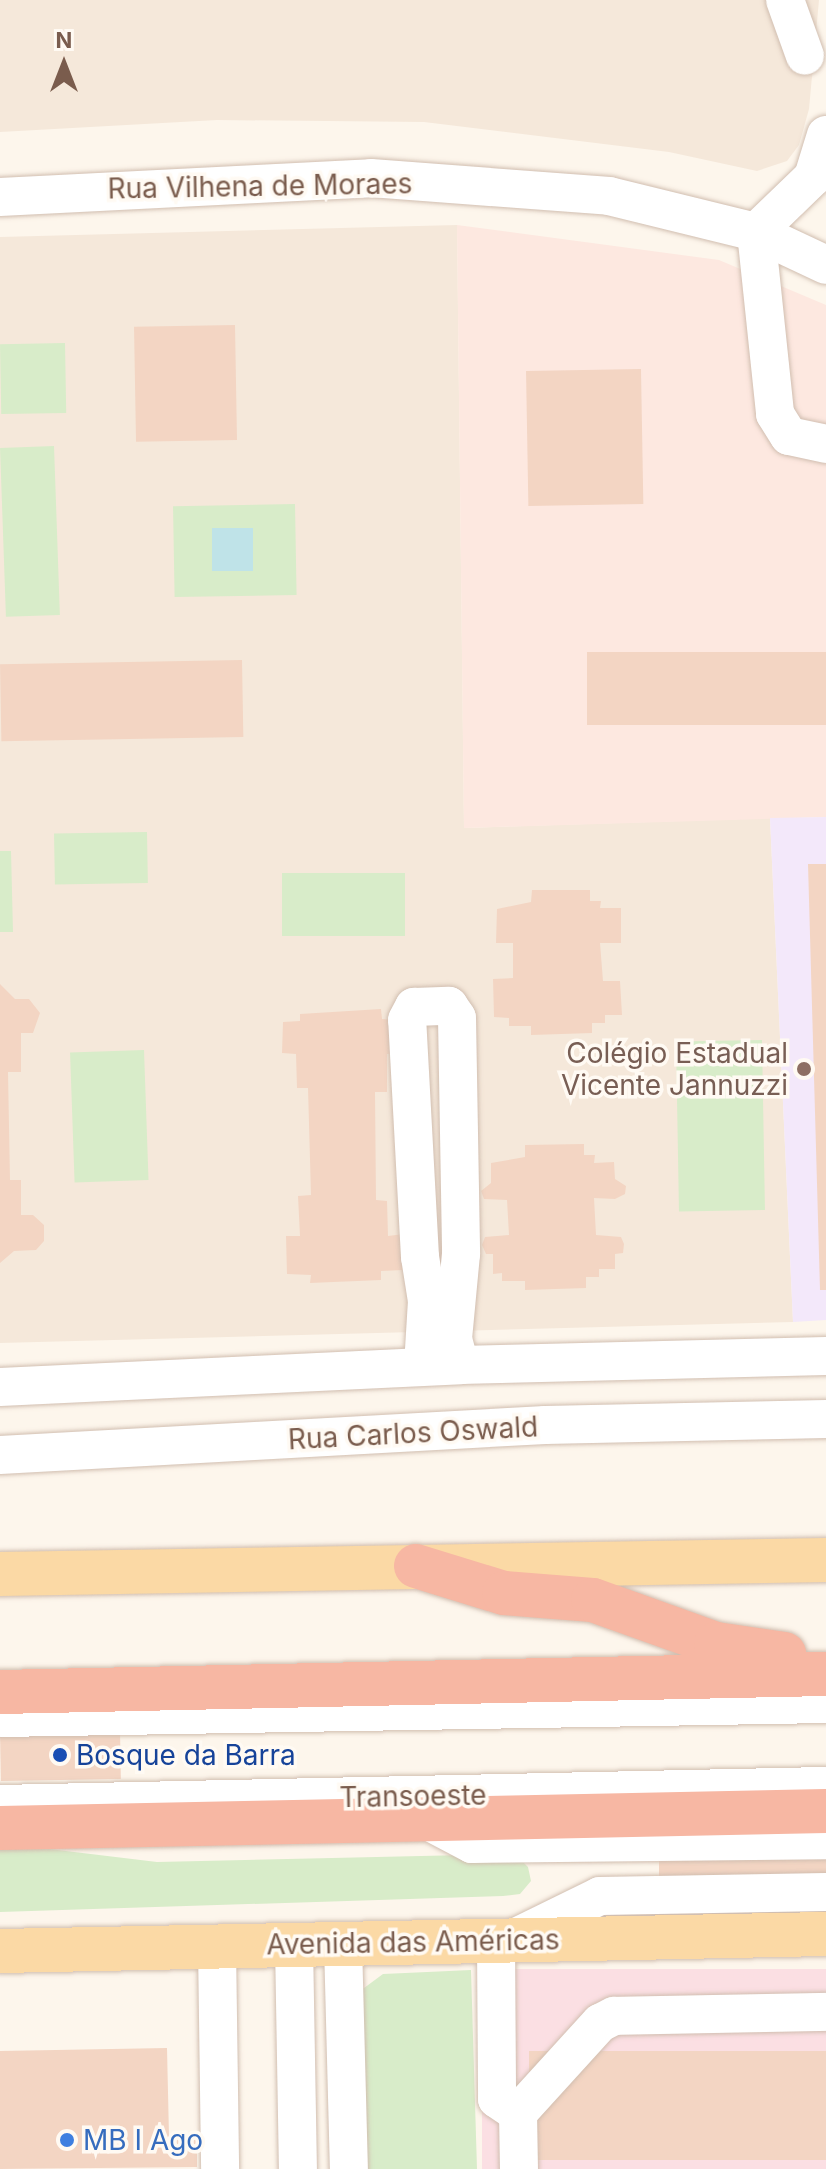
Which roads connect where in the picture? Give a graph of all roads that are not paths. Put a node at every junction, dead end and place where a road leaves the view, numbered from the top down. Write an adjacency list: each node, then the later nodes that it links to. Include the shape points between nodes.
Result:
1 (785, 0): 2 (street)
2 (805, 56)
3 (826, 135): 5 (street, via 813,177)
4 (0, 197): 5 (street, Rua Vilhena de Moraes, via 371,178 609,196)
5 (756, 232): 6 (street, Rua Vilhena de Moraes); 7 (street, via 775,414 789,436)
6 (826, 265)
7 (826, 444)
8 (826, 1356): 9 (street)
9 (442, 1366): 9 (street, via 453,1339 461,1254 457,1018 449,1006 414,1007 407,1020 420,1257); 10 (street)
10 (0, 1387)
11 (826, 1419): 12 (street, Rua Carlos Oswald, via 545,1425)
12 (0, 1455)
13 (826, 1560): 14 (main road)
14 (416, 1566): 15 (main road); 16 (highway, via 492,1591 593,1600 742,1650)
15 (0, 1574)
16 (826, 1659)
17 (826, 1674): 18 (highway)
18 (0, 1692)
19 (826, 1704): 20 (street)
20 (236, 1715): 21 (street); 22 (street, via 130,1736)
21 (0, 1718)
22 (0, 1736)
23 (0, 1782): 25 (street, via 133,1780)
24 (826, 1786): 25 (street, Transoeste)
25 (200, 1800): 26 (street, Transoeste)
26 (0, 1804)
27 (826, 1811): 28 (highway)
28 (426, 1820): 29 (highway); 30 (street, via 472,1844)
29 (0, 1828)
30 (826, 1840)
31 (826, 1892): 33 (street, via 600,1896)
32 (826, 1934): 33 (main road, Avenida das Américas)
33 (502, 1943): 35 (main road, Avenida das Américas); 39 (street, via 497,2099)
34 (294, 1944): 35 (main road, Avenida das Américas); 36 (main road, Avenida das Américas); 41 (street)
35 (343, 1944): 42 (street)
36 (217, 1946): 37 (main road, Avenida das Américas); 40 (street)
37 (0, 1951)
38 (826, 2012): 39 (street, via 614,2016 600,2023)
39 (518, 2113): 43 (street)
40 (220, 2169)
41 (298, 2169)
42 (349, 2169)
43 (519, 2169)

